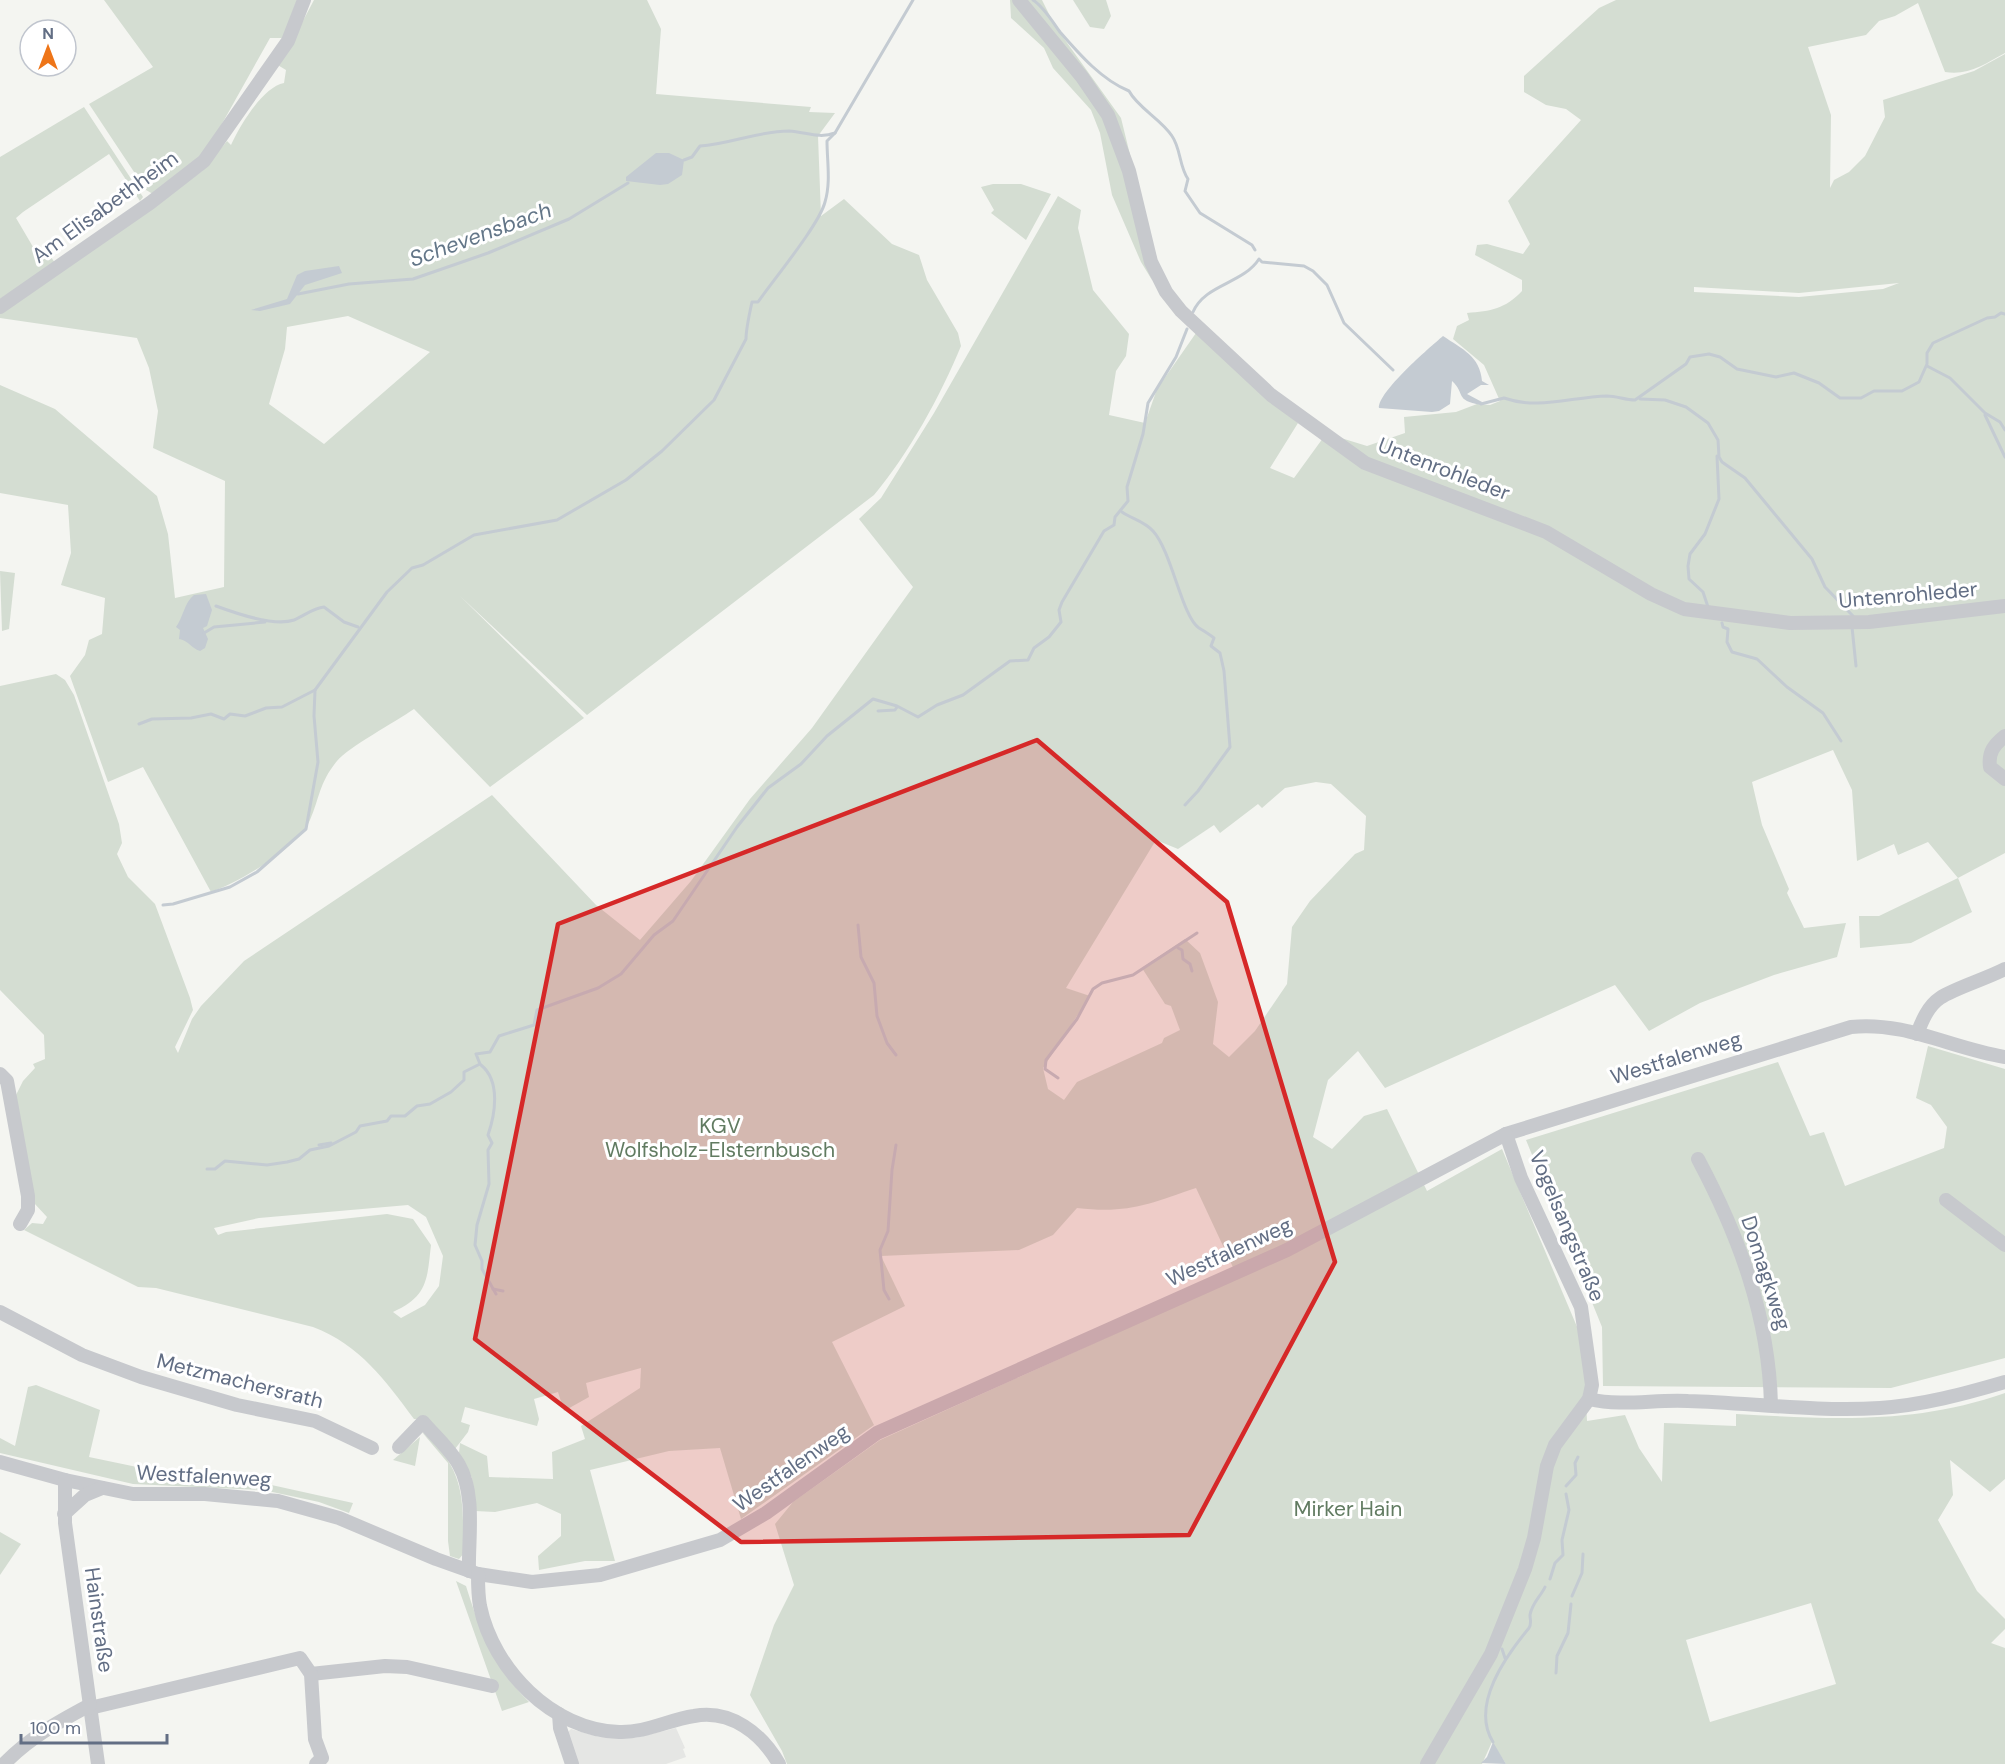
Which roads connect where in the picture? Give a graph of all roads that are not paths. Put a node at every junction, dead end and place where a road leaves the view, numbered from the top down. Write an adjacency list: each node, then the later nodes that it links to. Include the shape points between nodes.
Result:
1 (304, 0): 3 (street, Am Elisabethheim, via 288,41 204,161)
2 (1019, 0): 4 (street, Untenrohleder, via 1082,77 1108,116 1129,171 1151,262 1166,292 1271,395 1365,463 1546,532 1684,609 1790,623 1824,623 1869,622)
3 (0, 307)
4 (2005, 606)
5 (2005, 736): 6 (street, via 1989,756 1990,767)
6 (2005, 779)
7 (2005, 969): 8 (street, via 1939,998 1925,1014)
8 (1917, 1034): 9 (street, Westfalenweg); 11 (street, Westfalenweg, via 1882,1026 1839,1029)
9 (2005, 1057)
10 (3, 1077): 14 (street, via 28,1196 28,1210)
11 (1506, 1134): 18 (street, Vogelsangstraße, via 1521,1178 1581,1307 1592,1385); 26 (street, Westfalenweg, via 1287,1250 877,1433 766,1513 720,1540 600,1575 564,1581 532,1582)
12 (1698, 1159): 19 (street, Domagkweg, via 1724,1210 1755,1293 1769,1355)
13 (1946, 1200): 15 (street)
14 (20, 1224)
15 (2005, 1245)
16 (0, 1312): 21 (street, Metzmachersrath, via 82,1355 141,1377 227,1403 315,1421)
17 (2005, 1382): 19 (street, via 1955,1396 1880,1408)
18 (1589, 1399): 19 (street, via 1616,1404 1686,1400); 36 (street, via 1555,1445 1525,1569 1491,1654)
19 (1772, 1405)
20 (399, 1447): 26 (street, via 423,1422 460,1466 468,1497)
21 (372, 1448)
22 (0, 1462): 23 (street, Westfalenweg)
23 (65, 1480): 24 (street, Westfalenweg); 25 (street, Hainstraße)
24 (102, 1488): 25 (street, via 86,1495); 26 (street, Westfalenweg, via 133,1494 205,1494 278,1501 339,1518)
25 (64, 1514): 29 (street, Hainstraße)
26 (473, 1573): 30 (street, via 480,1606 498,1652 519,1682)
27 (311, 1674): 28 (street, via 385,1666); 29 (street, via 300,1658); 33 (street, via 312,1723 322,1758)
28 (492, 1686)
29 (90, 1707): 31 (street, via 46,1728); 32 (street, Hainstraße)
30 (559, 1714): 34 (street); 35 (street, via 596,1729 618,1732 643,1730 693,1716 725,1717 752,1731)
31 (4, 1764)
32 (98, 1764)
33 (316, 1764)
34 (572, 1764)
35 (779, 1764)
36 (1427, 1764)

